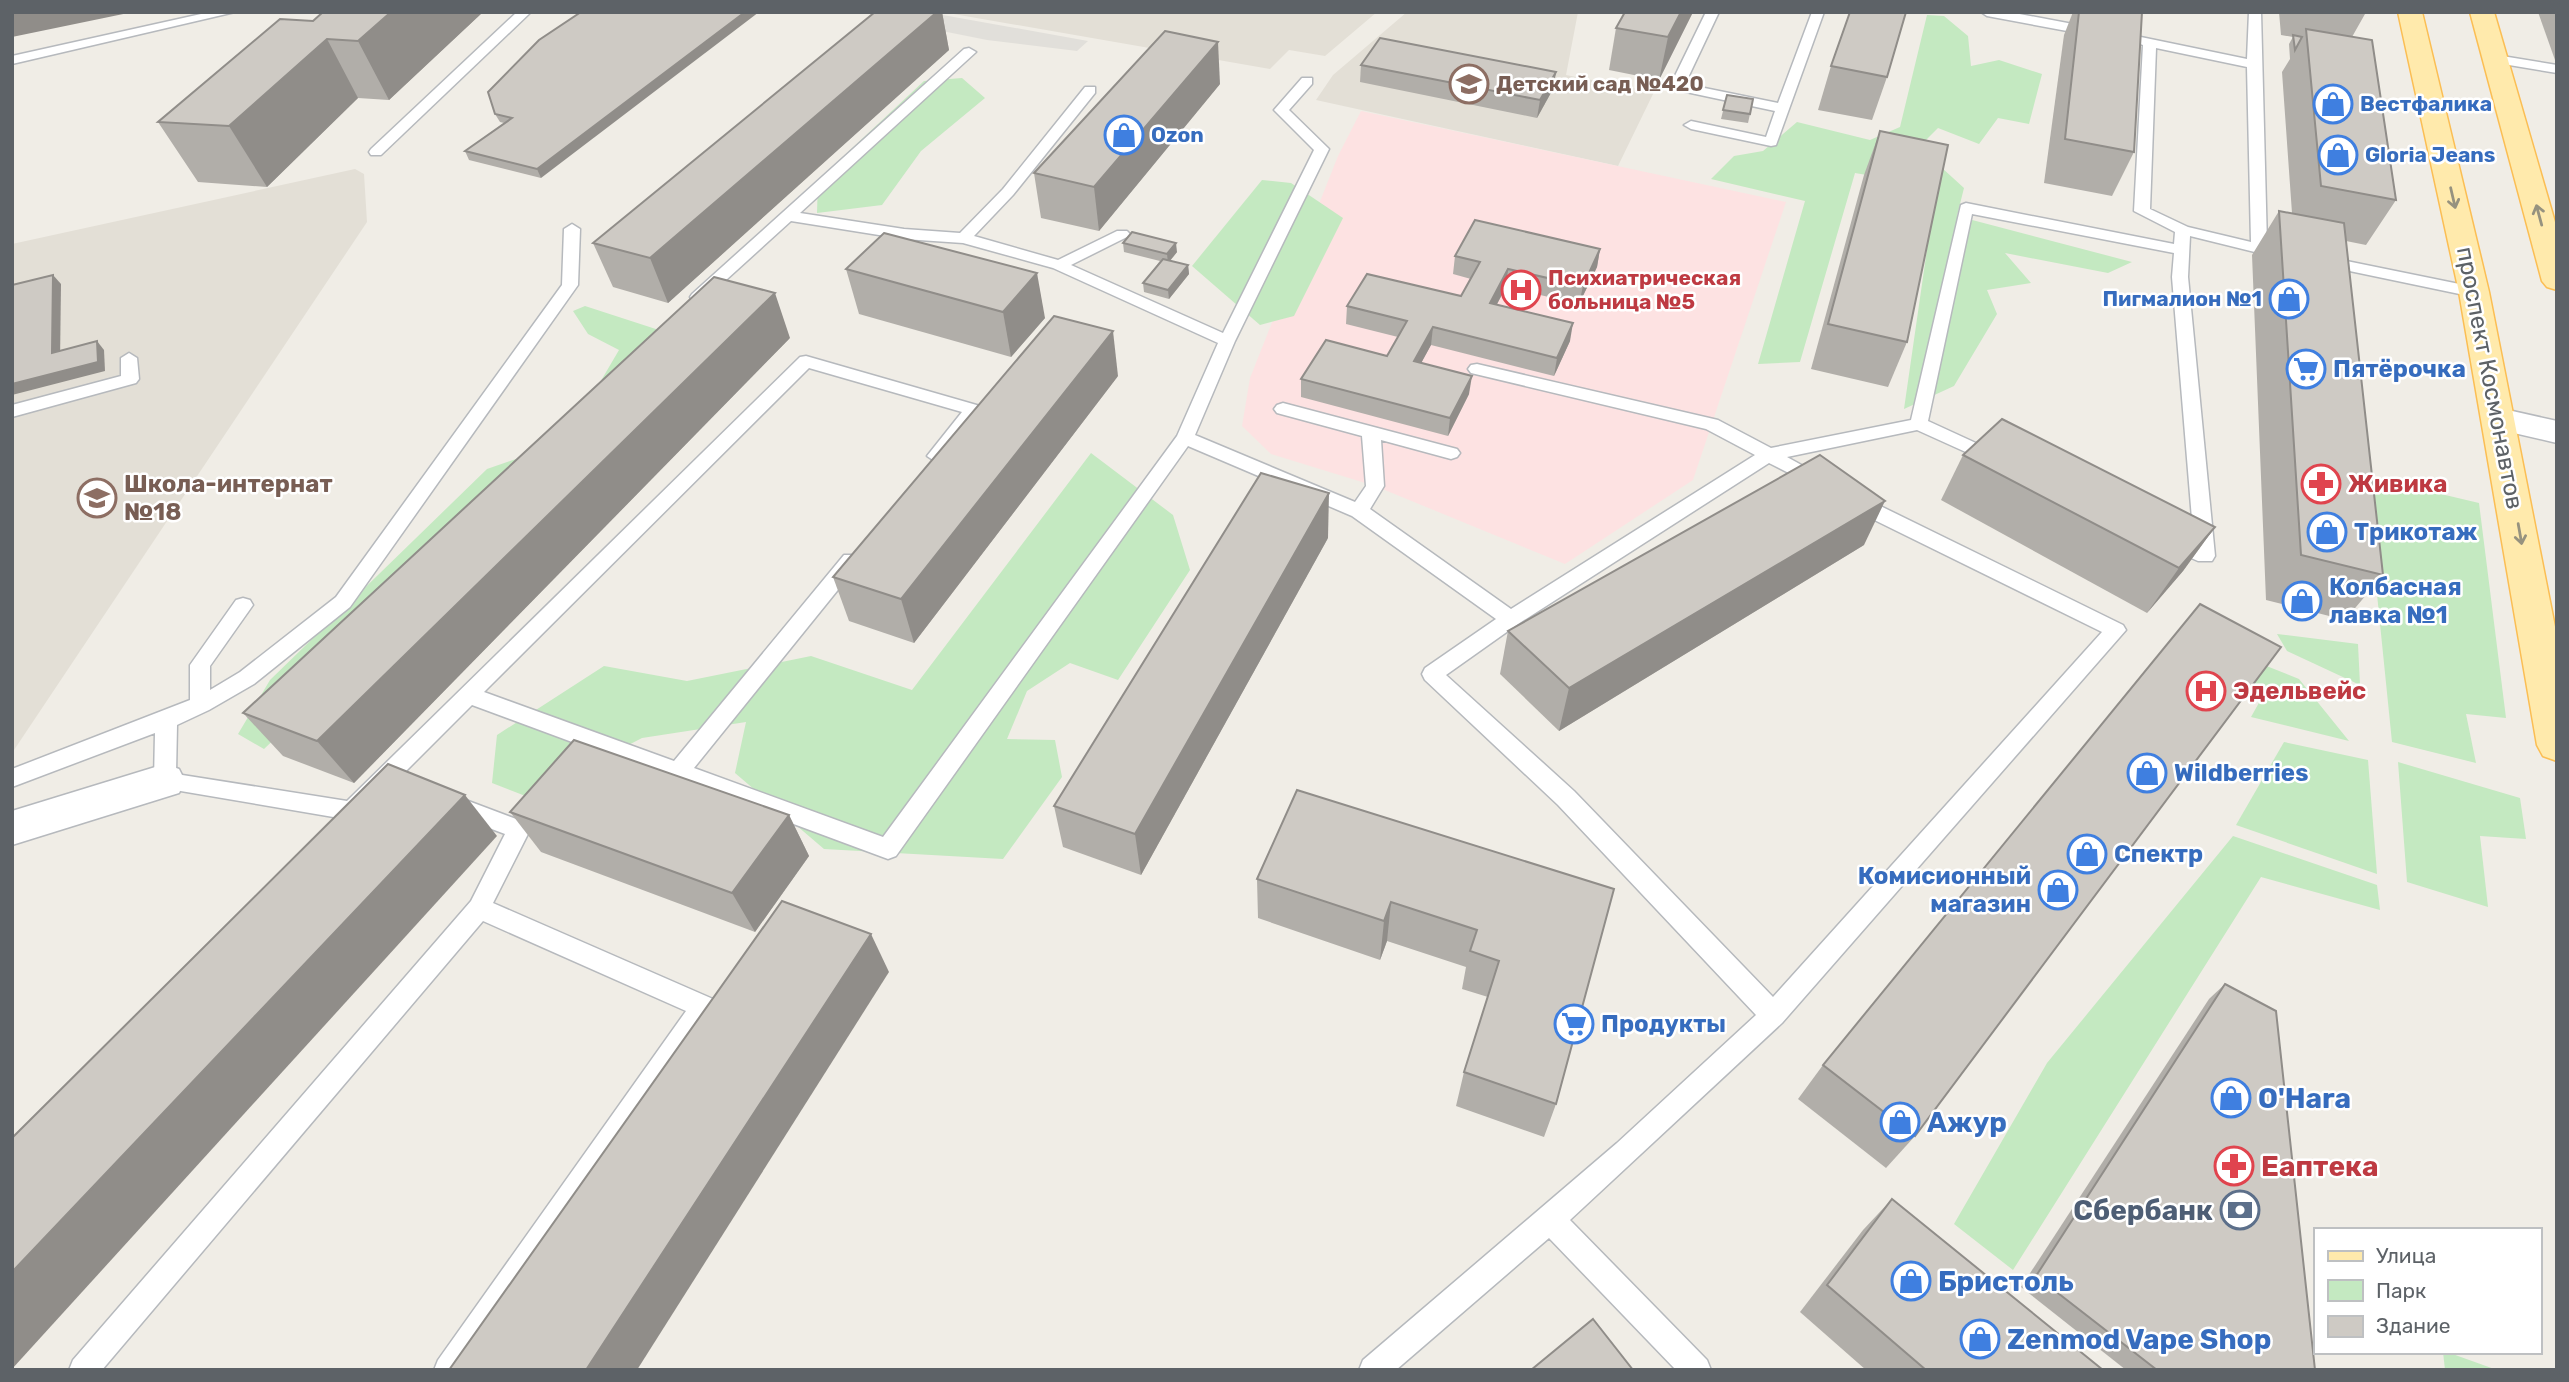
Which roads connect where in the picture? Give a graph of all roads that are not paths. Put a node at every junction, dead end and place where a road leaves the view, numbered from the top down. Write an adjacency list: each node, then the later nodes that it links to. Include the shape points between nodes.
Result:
1 (229, 12): 12 (lane)
2 (525, 12): 19 (lane)
3 (1713, 12): 17 (lane, via 1677,86)
4 (1818, 12): 17 (lane)
5 (1987, 12): 9 (lane)
6 (2255, 12): 13 (lane)
7 (2410, 12): 29 (main road, проспект Космонавтов, one-way to 29)
8 (2483, 12): 11 (main road)
9 (2150, 43): 13 (lane); 22 (lane, via 2142,211)
10 (969, 52): 20 (lane)
11 (2496, 59): 14 (lane); 28 (main road, one-way to 11)
12 (12, 60)
13 (2254, 64): 26 (lane)
14 (2557, 69)
15 (1307, 80): 31 (lane, via 1281,110 1322,149)
16 (1090, 90): 24 (lane, via 1008,192)
17 (1783, 108): 18 (lane, via 1772,142)
18 (1690, 125)
19 (376, 152)
20 (788, 216): 24 (lane); 30 (lane)
21 (572, 229): 51 (lane, via 570,285 343,602 247,678)
22 (2183, 230): 25 (lane); 26 (lane)
23 (1122, 233): 27 (lane)
24 (964, 238): 27 (lane)
25 (2182, 250): 37 (lane, via 1966,208); 46 (lane, via 2180,276 2205,556)
26 (2259, 250): 29 (lane)
27 (1059, 265): 31 (lane)
28 (2557, 281)
29 (2474, 292): 36 (main road, проспект Космонавтов)
30 (686, 308)
31 (1227, 341): 40 (lane)
32 (129, 358): 35 (lane, via 130,379)
33 (1477, 369): 42 (lane, via 1712,424)
34 (1283, 408): 38 (lane)
35 (12, 411)
36 (2499, 419): 39 (street); 53 (main road, проспект Космонавтов, one-way to 53)
37 (1919, 424): 42 (lane); 43 (lane)
38 (1371, 432): 41 (lane); 45 (lane, via 1375,486)
39 (2557, 432)
40 (1185, 438): 45 (lane); 54 (lane, via 888,849)
41 (1451, 453)
42 (1768, 455): 49 (lane); 62 (lane, via 2116,630)
43 (2018, 470)
44 (921, 475): 50 (lane, via 974,410 806,361)
45 (1359, 511): 49 (lane)
46 (2155, 533)
47 (859, 550): 54 (lane)
48 (243, 606): 51 (lane, via 200,665)
49 (1511, 619): 62 (lane, via 1432,674 1566,798)
50 (469, 695): 54 (lane); 56 (lane)
51 (202, 704): 52 (lane)
52 (166, 720): 55 (lane); 57 (lane)
53 (2557, 746)
54 (678, 772)
55 (12, 778)
56 (385, 778): 57 (lane, via 351,811); 58 (lane)
57 (165, 781): 60 (street)
58 (409, 787)
59 (433, 797): 61 (lane, via 519,830)
60 (12, 828)
61 (479, 908): 64 (lane); 65 (lane, via 704,1007)
62 (1773, 1015): 63 (lane)
63 (1551, 1221): 66 (lane); 67 (lane)
64 (83, 1370)
65 (447, 1370)
66 (1373, 1370)
67 (1697, 1370)

